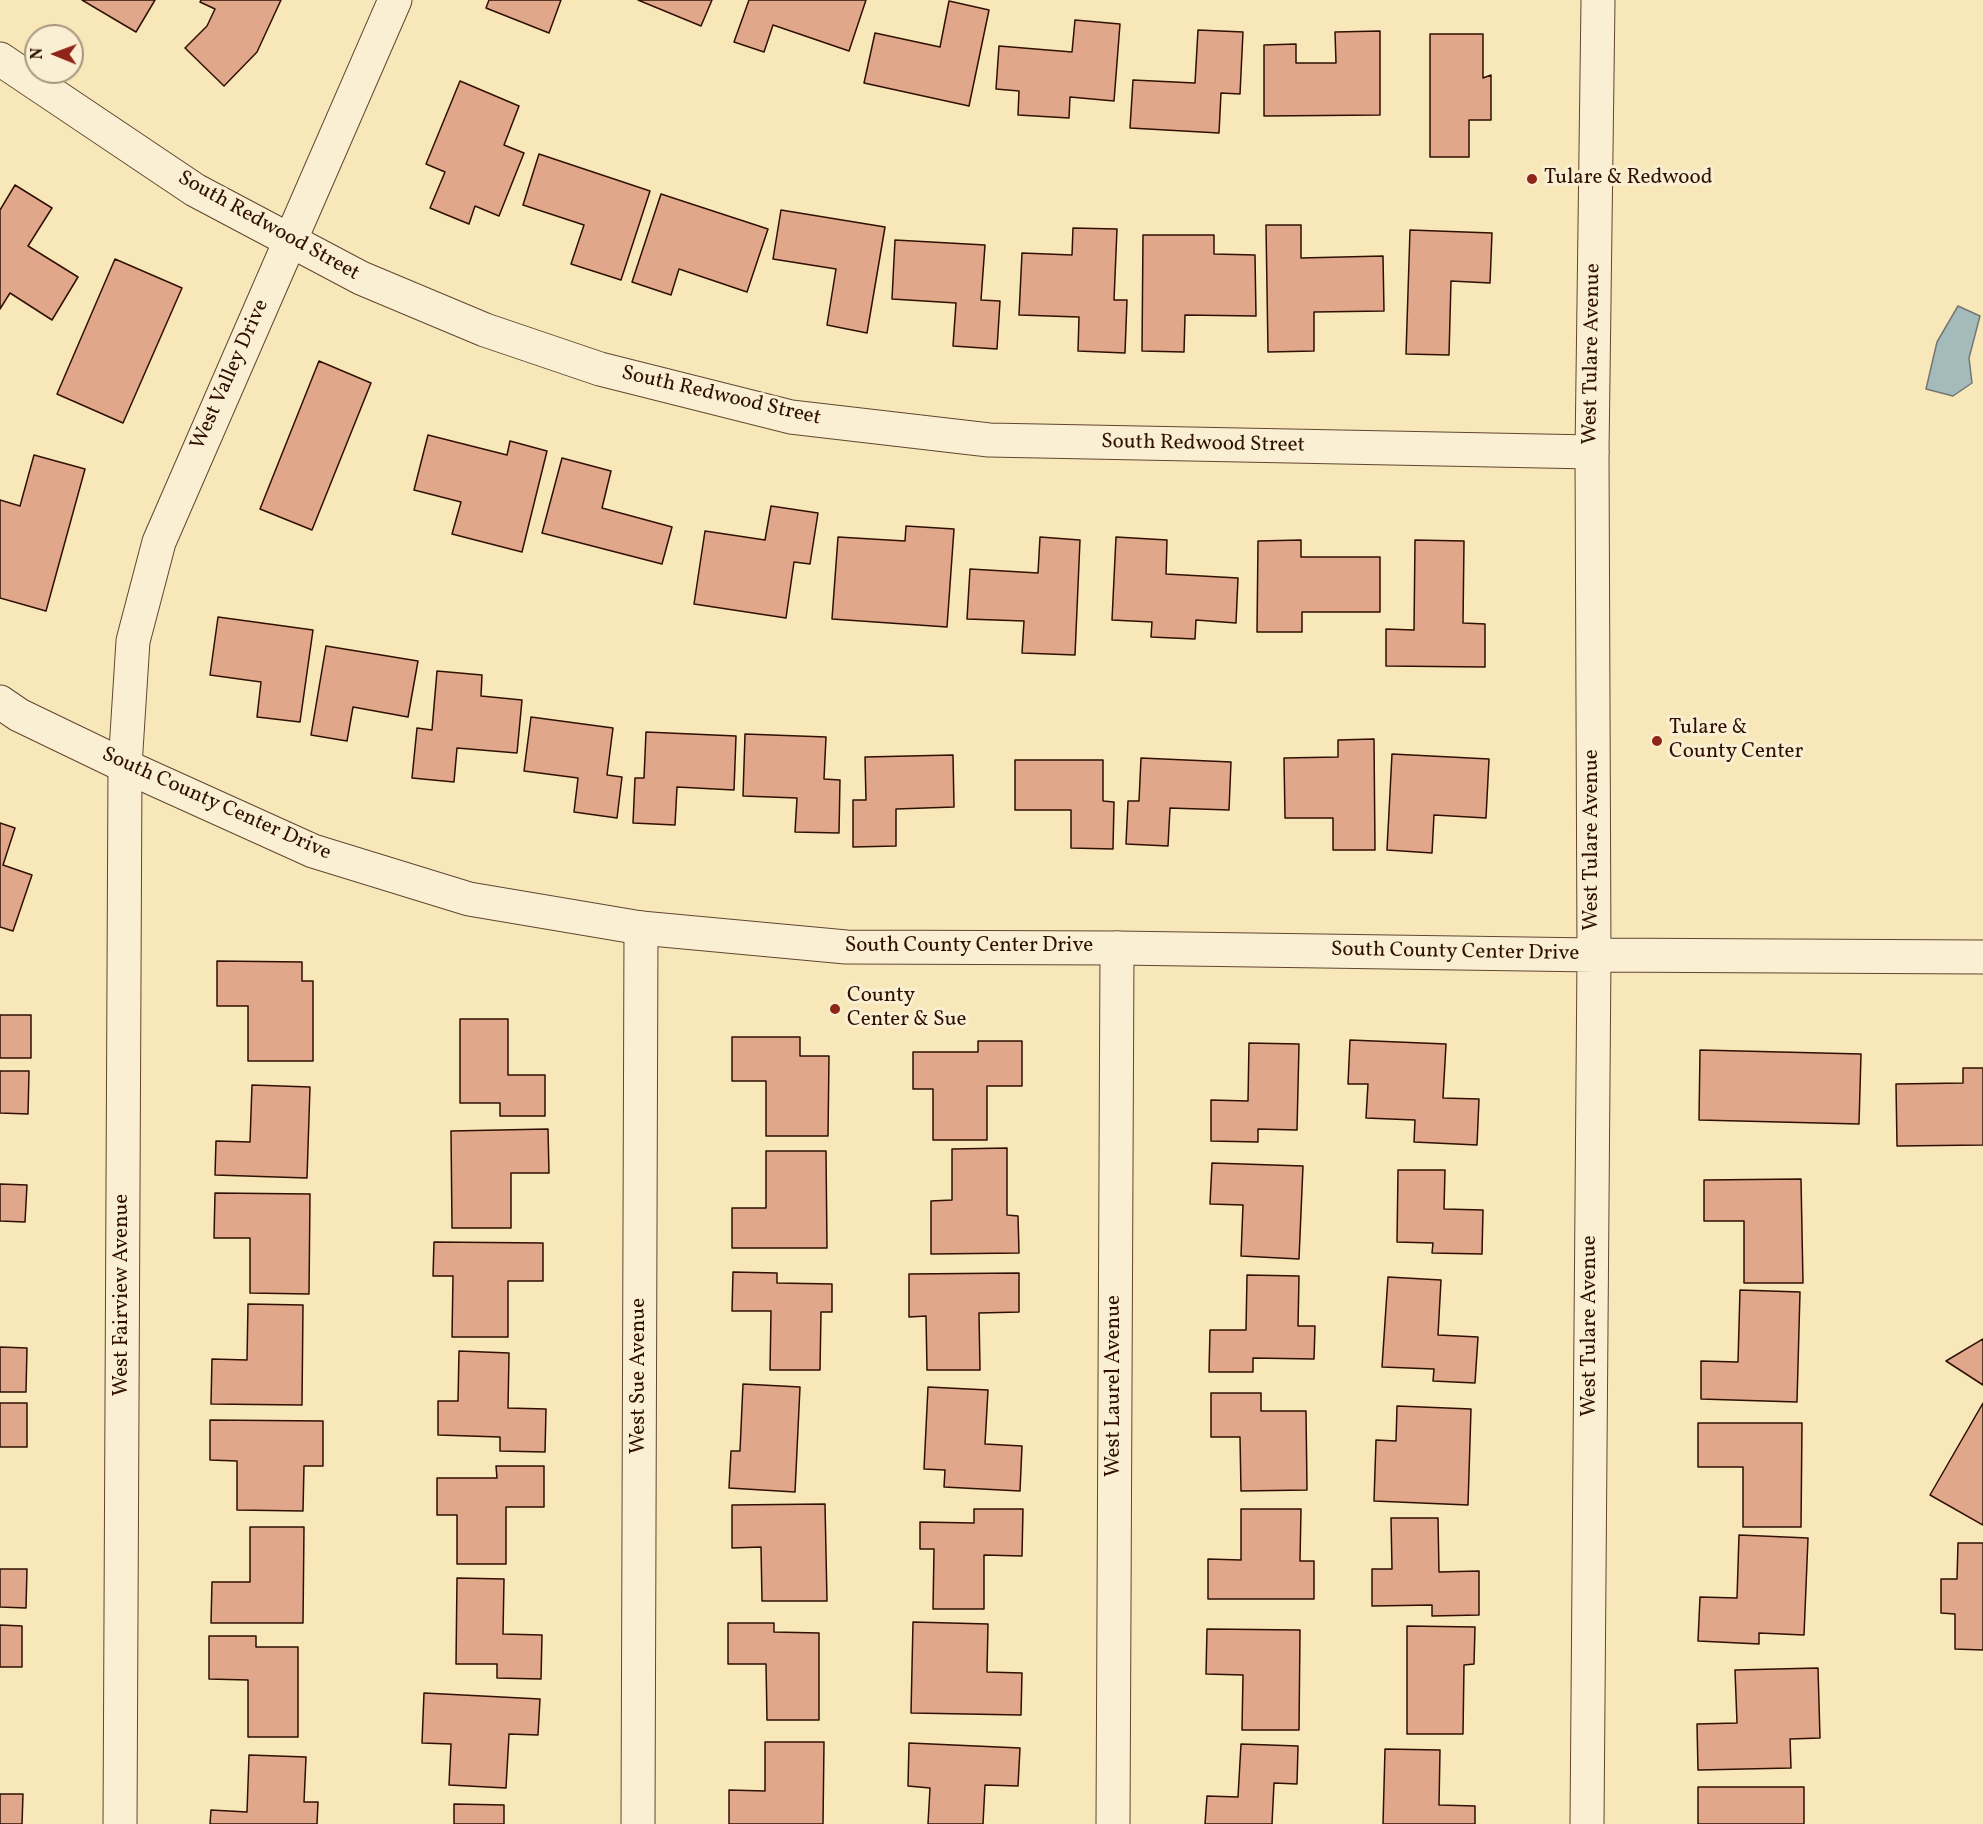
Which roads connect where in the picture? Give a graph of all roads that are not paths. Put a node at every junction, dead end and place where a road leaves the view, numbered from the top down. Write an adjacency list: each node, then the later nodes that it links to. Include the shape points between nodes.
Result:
1 (395, 0): 4 (street, West Valley Drive)
2 (1598, 0): 5 (street, West Tulare Avenue)
3 (0, 59): 4 (street, South Redwood Street, via 195,190)
4 (291, 239): 5 (street, South Redwood Street, via 361,278 485,330 600,369 791,417 989,440); 7 (street, West Valley Drive, via 159,542 133,641)
5 (1592, 452): 10 (street, West Tulare Avenue)
6 (0, 702): 7 (street, South County Center Drive)
7 (125, 766): 8 (street, South County Center Drive, via 313,851 469,899); 12 (street, West Fairview Avenue)
8 (641, 928): 9 (street, South County Center Drive, via 846,947); 13 (street, West Sue Avenue)
9 (1118, 948): 10 (street, South County Center Drive); 14 (street, West Laurel Avenue)
10 (1593, 955): 11 (street, South County Center Drive); 15 (street, West Tulare Avenue)
11 (1983, 957)
12 (120, 1824)
13 (638, 1824)
14 (1113, 1824)
15 (1587, 1824)

